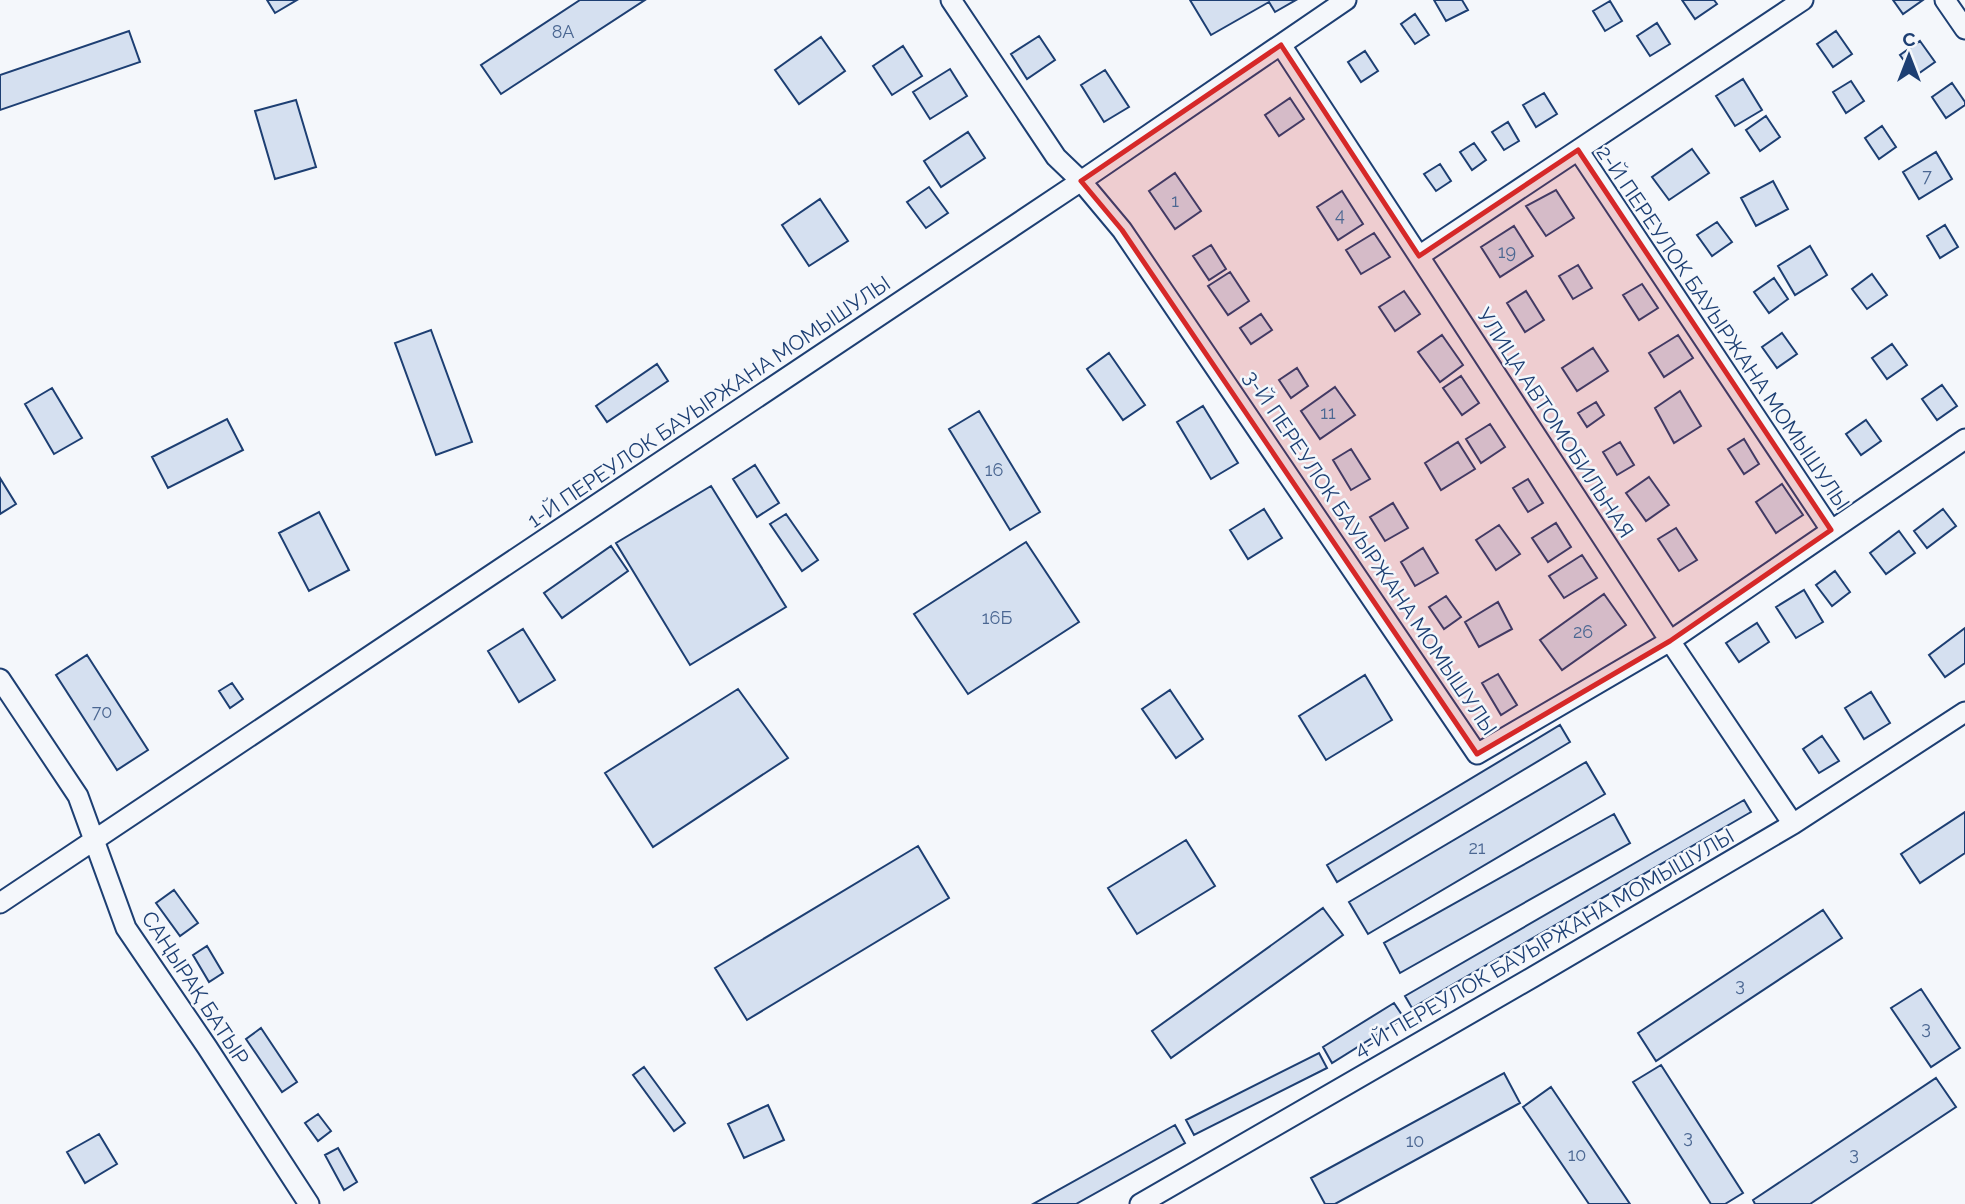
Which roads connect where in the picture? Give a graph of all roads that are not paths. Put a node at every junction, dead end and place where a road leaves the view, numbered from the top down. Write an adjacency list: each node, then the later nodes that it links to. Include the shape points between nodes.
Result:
1 (951, 0): 8 (street, via 1056,156)
2 (1346, 0): 6 (street, 1-Й ПЕРЕУЛОК БАУЫРЖАНА МОМЫШУЛЫ)
3 (1803, 0): 7 (street, 2-Й ПЕРЕУЛОК БАУЫРЖАНА МОМЫШУЛЫ)
4 (1945, 0): 5 (street)
5 (1965, 29)
6 (1281, 45): 8 (street, 1-Й ПЕРЕУЛОК БАУЫРЖАНА МОМЫШУЛЫ); 9 (street, УЛИЦА АВТОМОБИЛЬНАЯ)
7 (1578, 150): 9 (street, 2-Й ПЕРЕУЛОК БАУЫРЖАНА МОМЫШУЛЫ); 11 (street, 2-Й ПЕРЕУЛОК БАУЫРЖАНА МОМЫШУЛЫ)
8 (1082, 181): 12 (street, 3-Й ПЕРЕУЛОК БАУЫРЖАНА МОМЫШУЛЫ, via 1122,230 1476,754); 16 (street, 1-Й ПЕРЕУЛОК БАУЫРЖАНА МОМЫШУЛЫ)
9 (1419, 256): 12 (street, УЛИЦА АВТОМОБИЛЬНАЯ)
10 (1965, 439): 11 (street, 3-Й ПЕРЕУЛОК БАУЫРЖАНА МОМЫШУЛЫ)
11 (1831, 530): 12 (street, 3-Й ПЕРЕУЛОК БАУЫРЖАНА МОМЫШУЛЫ)
12 (1670, 641): 15 (street, УЛИЦА АВТОМОБИЛЬНАЯ)
13 (0, 679): 16 (street, САҢЫРАҚ БАТЫР, via 78,796)
14 (1965, 712): 15 (street, 4-Й ПЕРЕУЛОК БАУЫРЖАНА МОМЫШУЛЫ)
15 (1793, 824): 19 (street, 4-Й ПЕРЕУЛОК БАУЫРЖАНА МОМЫШУЛЫ)
16 (94, 839): 17 (street); 18 (street, САҢЫРАҚ БАТЫР, via 126,928)
17 (0, 902)
18 (309, 1204)
19 (1140, 1204)

